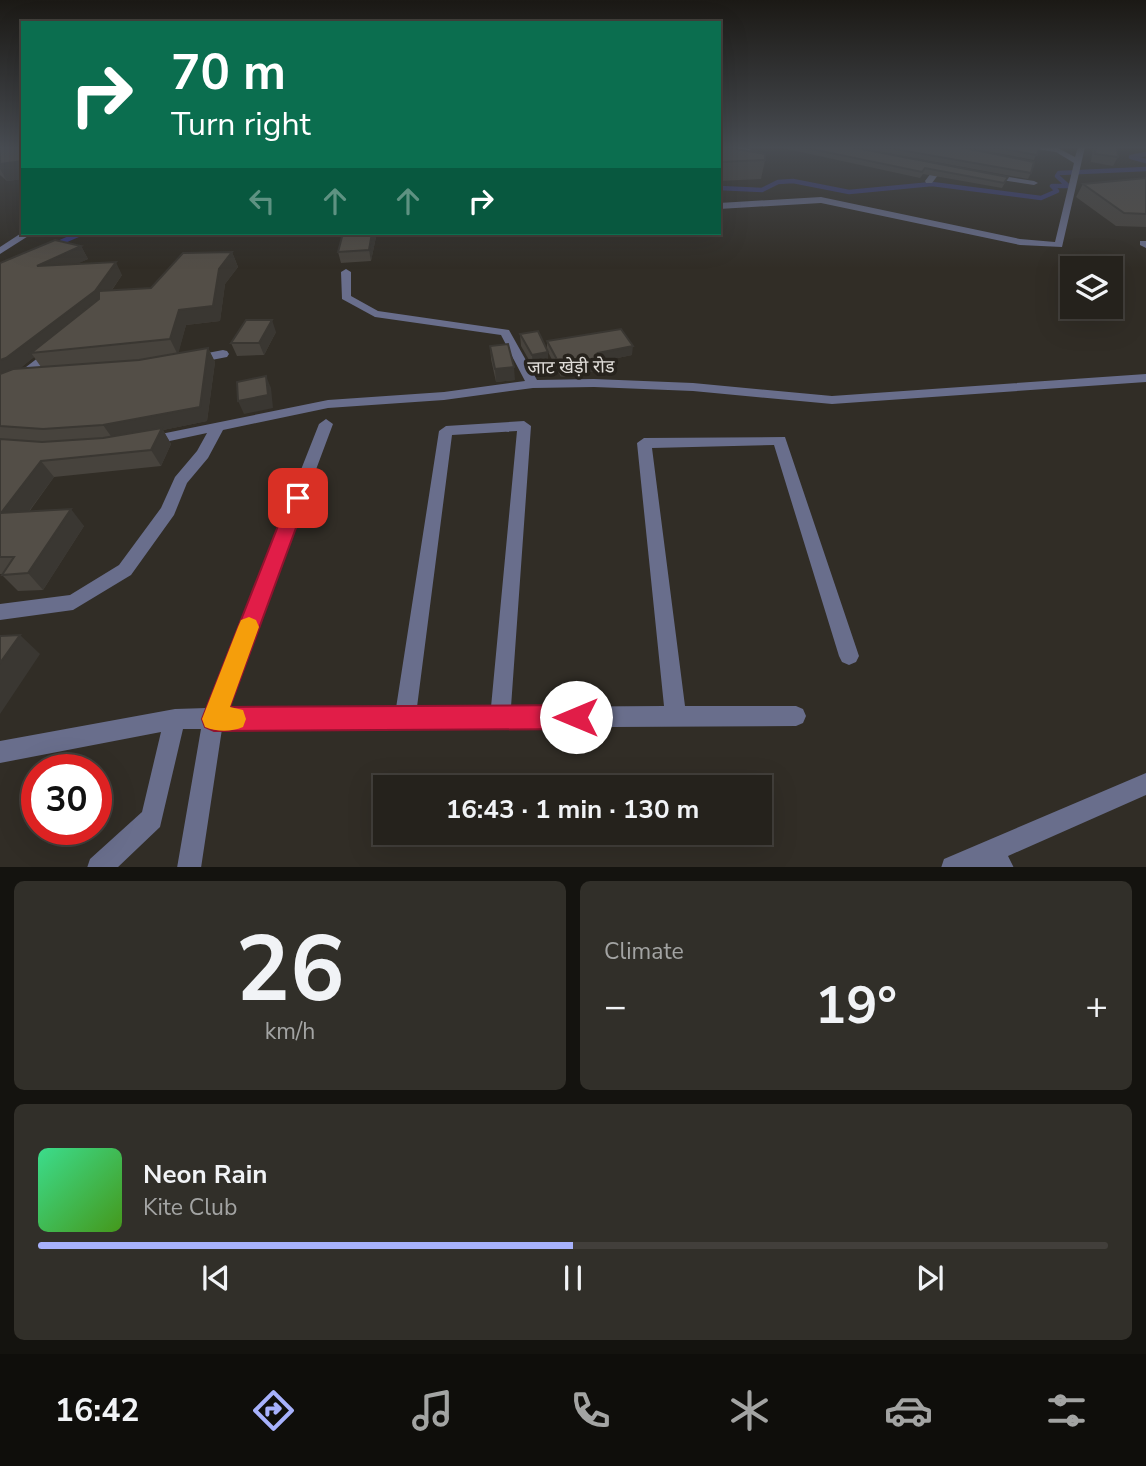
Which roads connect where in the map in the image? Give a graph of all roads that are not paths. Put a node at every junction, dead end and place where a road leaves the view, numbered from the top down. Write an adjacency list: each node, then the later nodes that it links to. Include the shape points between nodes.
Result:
1 (1072, 187): 2 (street, via 1059,245 1020,242 821,200)
2 (721, 206)
3 (25, 235): 4 (street)
4 (0, 251)
5 (346, 272): 12 (street, via 346,297 375,314 505,332)
6 (61, 344): 10 (street)
7 (223, 354): 8 (street)
8 (185, 361)
9 (46, 376): 10 (street)
10 (21, 377): 13 (street)
11 (1146, 378): 12 (street, जाट खेड़ी रोड, via 832,400 693,387)
12 (533, 384): 15 (street, जाट खेड़ी रोड, via 328,404)
13 (0, 386)
14 (326, 424): 24 (street)
15 (217, 428): 16 (street, जाट खेड़ी रोड); 17 (street, via 180,481 168,511 125,570 73,602)
16 (139, 442)
17 (0, 612)
18 (849, 656): 19 (street, via 780,440 644,443)
19 (676, 716): 20 (street); 22 (street)
20 (796, 716)
21 (405, 718): 22 (street); 22 (street, via 446,431 524,426); 24 (street)
22 (500, 718)
23 (175, 719): 24 (street); 25 (street); 28 (street, via 152,819)
24 (214, 719): 29 (street)
25 (0, 752)
26 (1146, 784): 27 (street)
27 (996, 859): 30 (street)
28 (99, 867)
29 (189, 867)
30 (953, 867)

